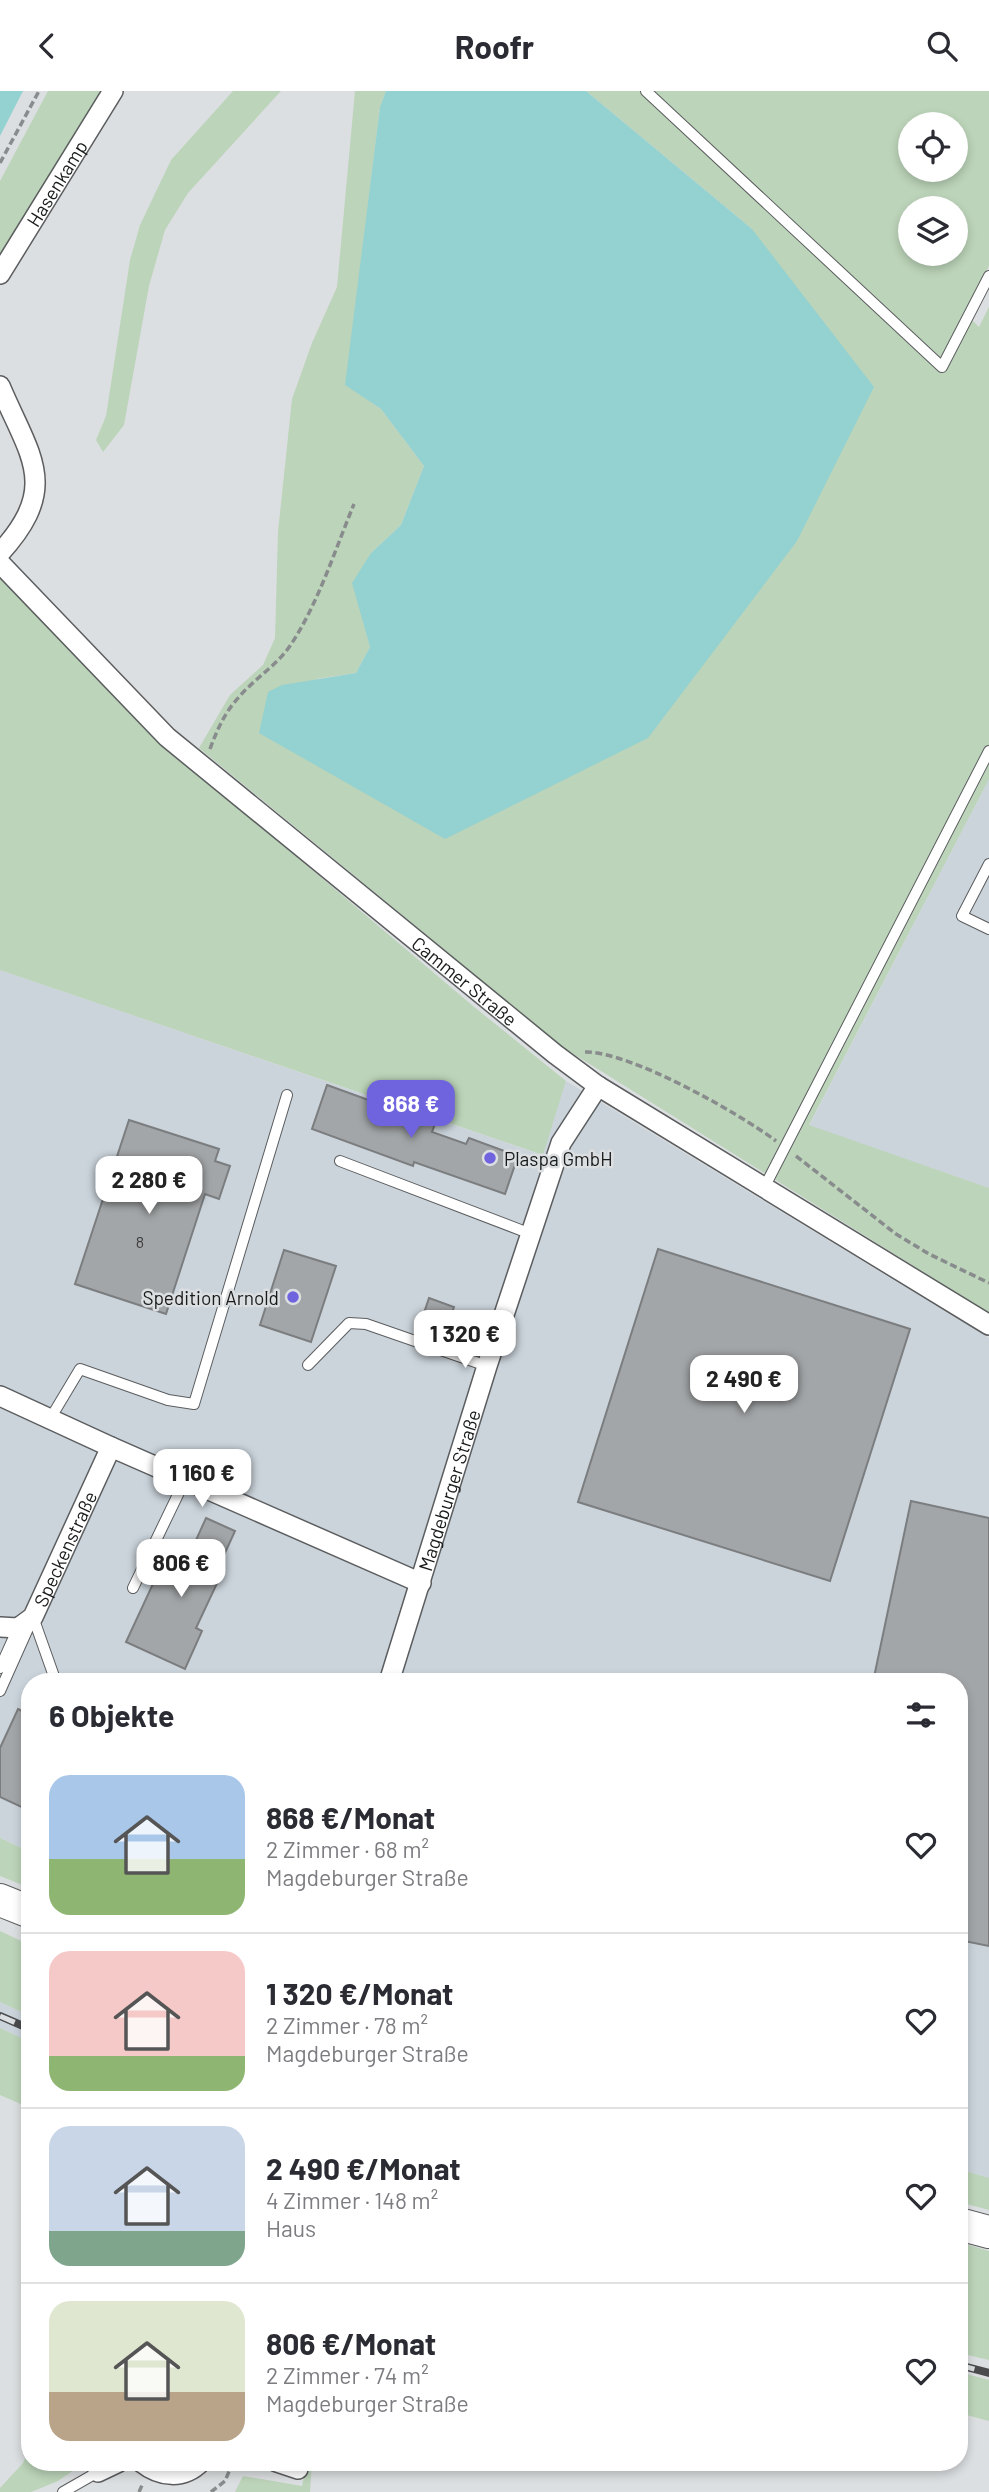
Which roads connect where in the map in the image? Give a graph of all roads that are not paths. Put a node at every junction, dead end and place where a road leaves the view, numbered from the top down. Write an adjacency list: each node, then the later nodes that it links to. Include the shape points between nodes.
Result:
1 (113, 91): 3 (street, Hasenkamp)
2 (646, 91): 4 (lane, via 942,367)
3 (0, 274)
4 (989, 276)
5 (0, 386): 6 (street, via 32,457 36,483 28,515)
6 (0, 553)
7 (0, 563): 11 (street, Cammer Straße, via 167,737)
8 (989, 751): 14 (lane)
9 (989, 864): 10 (lane, via 962,916)
10 (989, 929)
11 (598, 1086): 14 (street, Cammer Straße); 15 (street, Magdeburger Straße, via 561,1143)
12 (287, 1095): 20 (lane, via 194,1404 168,1400 80,1369)
13 (340, 1161): 15 (lane)
14 (764, 1188): 16 (street, Cammer Straße)
15 (531, 1234): 18 (street, Magdeburger Straße)
16 (989, 1325)
17 (308, 1365): 18 (lane, via 349,1323 366,1324)
18 (487, 1366): 23 (street, Magdeburger Straße)
19 (0, 1396): 20 (street, Magdeburger Straße)
20 (50, 1419): 21 (street, Magdeburger Straße)
21 (111, 1447): 22 (street, Magdeburger Straße); 25 (street, Speckenstraße)
22 (185, 1480): 23 (street, Magdeburger Straße); 24 (lane)
23 (421, 1583): 28 (street, Magdeburger Straße)
24 (133, 1588)
25 (17, 1624): 26 (lane); 27 (lane); 29 (lane)
26 (0, 1668)
27 (50, 1673)
28 (392, 1673)
29 (0, 1691)
30 (0, 1900): 31 (main road)
31 (21, 1908)
32 (968, 2226): 33 (main road)
33 (989, 2232)
34 (156, 2471): 35 (street, via 174,2475)
35 (188, 2471)
36 (99, 2472): 37 (lane)
37 (63, 2492)

